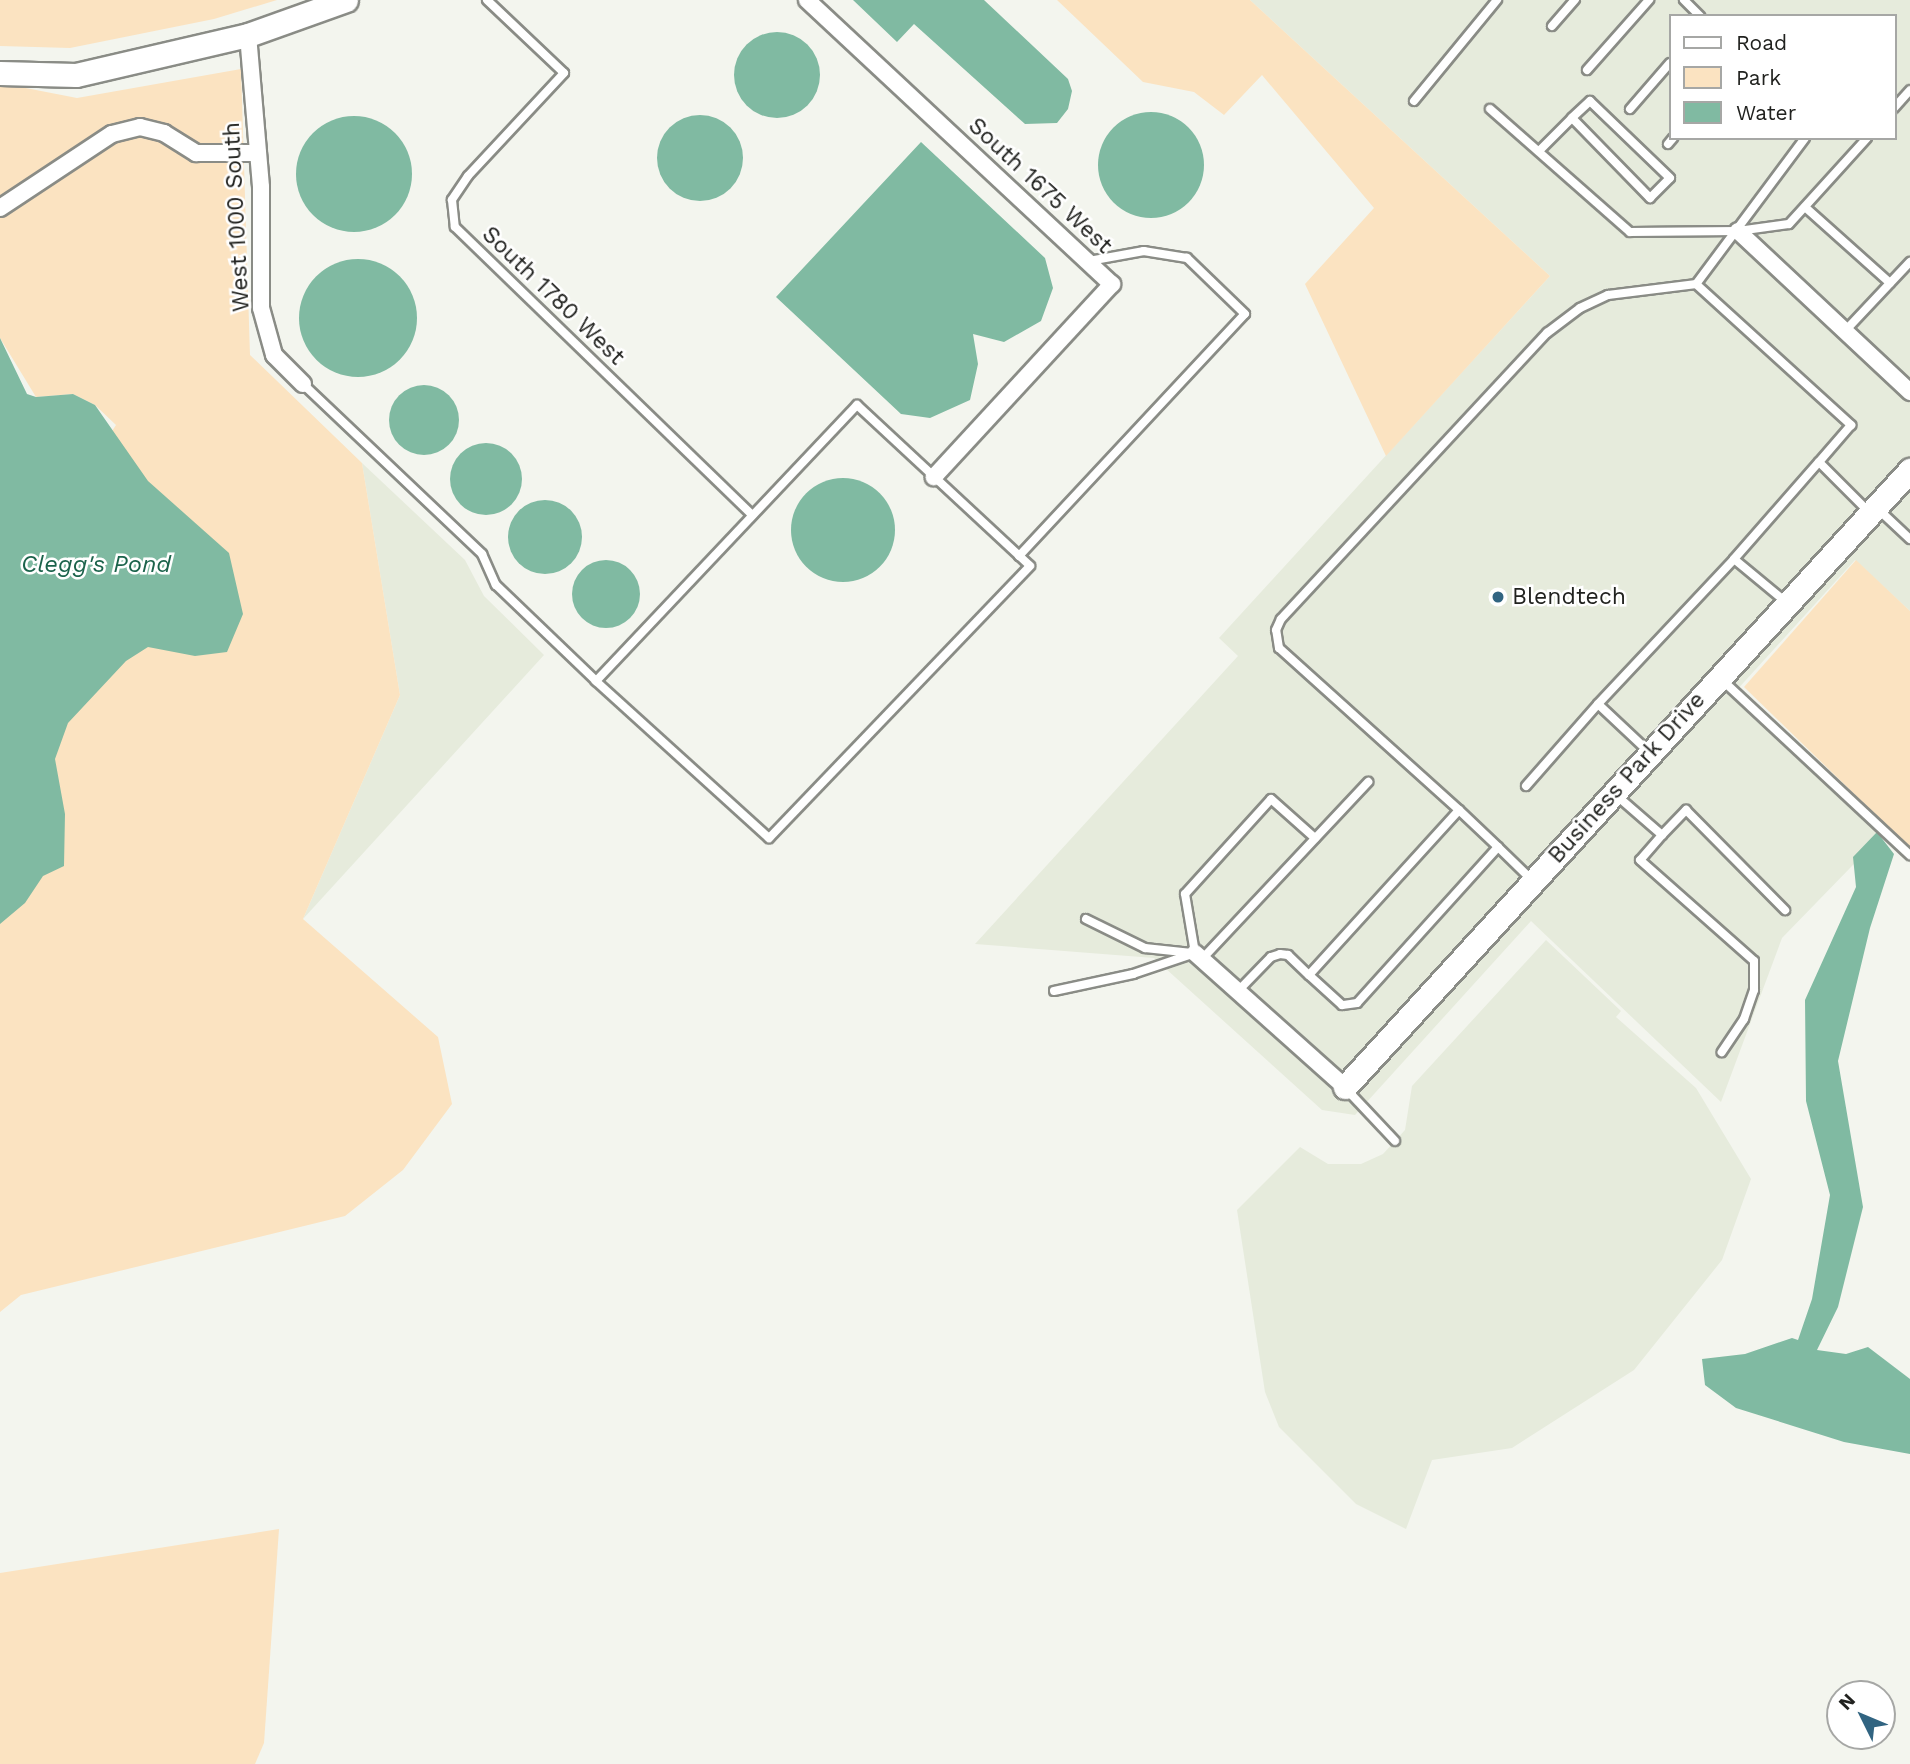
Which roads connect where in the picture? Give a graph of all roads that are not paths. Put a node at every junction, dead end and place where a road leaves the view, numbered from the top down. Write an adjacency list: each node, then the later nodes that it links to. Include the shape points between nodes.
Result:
1 (346, 0): 10 (street)
2 (487, 0): 38 (lane, South 1780 West, via 564,73 468,176 452,200 455,227)
3 (807, 0): 27 (street, South 1675 West)
4 (1497, 0): 15 (lane)
5 (1575, 0): 9 (lane)
6 (1649, 0): 12 (lane)
7 (1684, 0): 8 (lane)
8 (1697, 14)
9 (1552, 26)
10 (248, 35): 13 (street, via 76,75); 23 (street, West 1000 South)
11 (1668, 65): 18 (lane)
12 (1587, 70)
13 (0, 72)
14 (1910, 90): 16 (lane)
15 (1414, 102)
16 (1896, 106)
17 (1490, 109): 22 (lane)
18 (1630, 109)
19 (1572, 118): 19 (lane, via 1650,198 1670,178 1590,101); 22 (lane)
20 (1806, 140): 26 (lane)
21 (1865, 140): 24 (lane)
22 (1539, 151): 26 (lane, via 1630,232)
23 (258, 153): 25 (street, via 196,153 164,133 140,127 112,134); 32 (street, West 1000 South, via 261,308 274,355)
24 (1805, 206): 26 (lane, via 1789,224); 29 (lane)
25 (0, 208)
26 (1738, 232): 30 (lane); 31 (street)
27 (1088, 261): 36 (street, South 1675 West, via 1112,284); 40 (lane, via 1144,251 1187,258 1245,314)
28 (1910, 262): 29 (lane)
29 (1890, 283): 31 (lane)
30 (1696, 284): 34 (lane, via 1851,425); 50 (lane, via 1608,295 1580,308 1547,333 1276,630 1279,649)
31 (1844, 331): 33 (street)
32 (303, 384): 44 (lane, via 482,554 496,584)
33 (1910, 392)
34 (1819, 462): 37 (lane); 41 (lane)
35 (1910, 470): 37 (street, Business Park Drive)
36 (934, 477): 38 (lane, via 857,405); 40 (lane)
37 (1873, 510): 39 (lane); 42 (street, Business Park Drive)
38 (752, 515): 44 (lane)
39 (1910, 540)
40 (1019, 556): 44 (lane, via 1030,566 769,838)
41 (1734, 559): 42 (lane); 45 (lane)
42 (1788, 603): 43 (street, Business Park Drive)
43 (1720, 678): 46 (street, Business Park Drive); 54 (lane)
44 (596, 681)
45 (1598, 704): 46 (lane); 48 (lane)
46 (1651, 753): 49 (street, Business Park Drive)
47 (1368, 782): 52 (lane)
48 (1527, 786)
49 (1614, 793): 51 (lane); 55 (street, Business Park Drive)
50 (1459, 810): 53 (lane); 59 (lane)
51 (1662, 835): 56 (lane, via 1686,810); 62 (lane, via 1640,860 1754,961 1754,990 1744,1018)
52 (1315, 838): 58 (lane); 58 (lane, via 1271,799 1185,894)
53 (1497, 847): 55 (lane); 59 (lane, via 1357,1003 1342,1005)
54 (1910, 855)
55 (1533, 881): 63 (street, Business Park Drive)
56 (1785, 910)
57 (1086, 919): 58 (lane, via 1145,948)
58 (1199, 956): 60 (street); 61 (lane)
59 (1309, 975): 60 (lane, via 1288,955 1280,954 1271,957)
60 (1238, 991): 63 (street)
61 (1054, 992)
62 (1722, 1052)
63 (1345, 1087): 64 (lane)
64 (1395, 1142)

